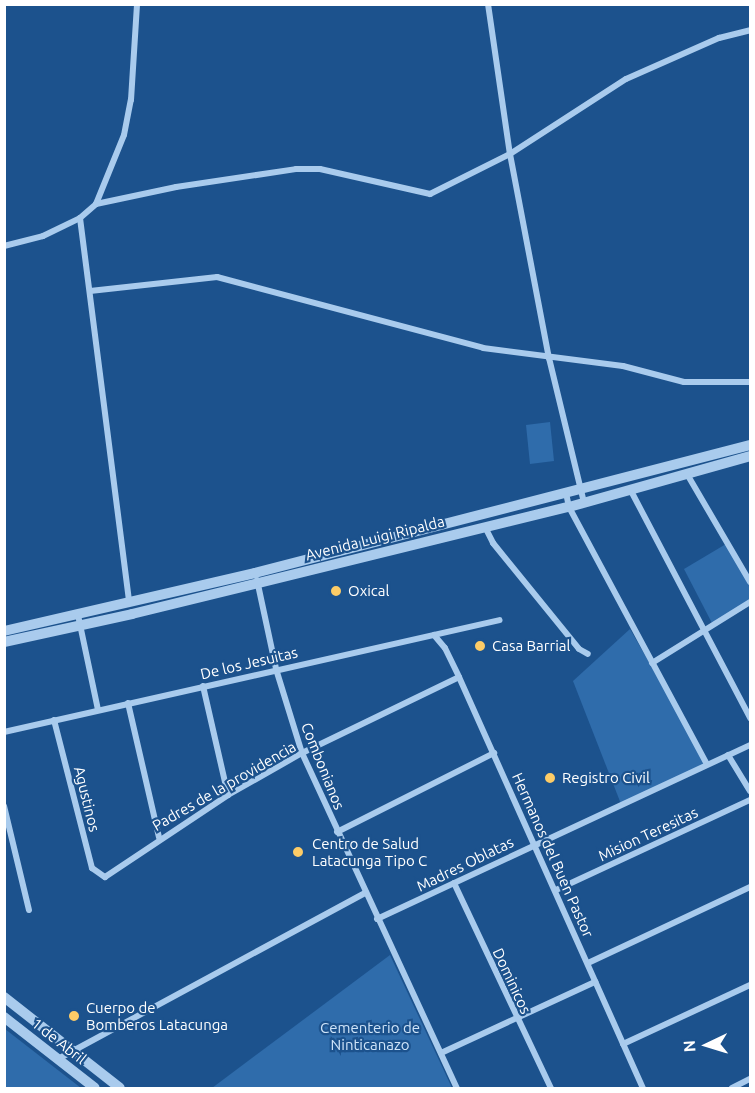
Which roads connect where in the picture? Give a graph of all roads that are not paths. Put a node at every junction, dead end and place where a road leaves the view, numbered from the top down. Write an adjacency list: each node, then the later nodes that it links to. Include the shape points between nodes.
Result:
1 (137, 4): 5 (street, via 131,100 124,135)
2 (488, 4): 4 (street)
3 (750, 30): 4 (street, via 719,38 626,79)
4 (510, 154): 5 (street, via 430,194 320,169 296,169); 9 (street)
5 (96, 204): 6 (street)
6 (80, 218): 7 (street, via 43,236); 8 (street)
7 (4, 246)
8 (90, 291): 9 (street, via 217,277 407,330); 22 (street)
9 (549, 358): 10 (street, via 623,366 684,382); 14 (street)
10 (750, 382)
11 (749, 453): 12 (street, Avenida Luigi Ripalda); 14 (street, Avenida Luigi Ripalda)
12 (687, 473): 13 (street, Avenida Luigi Ripalda); 20 (street)
13 (630, 489): 16 (street, Avenida Luigi Ripalda); 25 (street)
14 (580, 490): 15 (street, Avenida Luigi Ripalda); 16 (street)
15 (566, 493): 17 (street); 19 (street, Avenida Luigi Ripalda)
16 (584, 503): 17 (street, Avenida Luigi Ripalda)
17 (569, 507): 18 (street, Avenida Luigi Ripalda); 30 (street)
18 (485, 526): 19 (street, Avenida Luigi Ripalda); 29 (street, via 493,543 579,649)
19 (257, 578): 22 (street, Avenida Luigi Ripalda); 23 (street, Avenida Luigi Ripalda); 31 (street, Combonianos)
20 (750, 582)
21 (750, 602): 25 (street)
22 (129, 604): 23 (street, Avenida Luigi Ripalda)
23 (79, 620): 26 (street, Avenida Luigi Ripalda); 28 (street, Avenida Luigi Ripalda); 35 (street)
24 (500, 620): 27 (street, De los Jesuitas)
25 (705, 630): 30 (street); 36 (street)
26 (4, 631)
27 (434, 635): 31 (street, De los Jesuitas); 32 (street, Hermanos del Buen Pastor)
28 (4, 642)
29 (588, 654)
30 (652, 663): 43 (street)
31 (276, 669): 33 (street, De los Jesuitas); 40 (street, Combonianos)
32 (459, 677): 40 (street, Padres de la providencia); 41 (street, Hermanos del Buen Pastor)
33 (203, 686): 34 (street, De los Jesuitas); 45 (street)
34 (128, 703): 35 (street, De los Jesuitas); 49 (street)
35 (98, 710): 37 (street, De los Jesuitas)
36 (750, 718)
37 (54, 720): 38 (street, De los Jesuitas); 51 (street, Agustinos, via 92,868)
38 (4, 732)
39 (750, 745): 42 (street, Madres Oblatas)
40 (302, 753): 45 (street, Padres de la providencia); 48 (street, Combonianos)
41 (494, 753): 48 (street); 50 (street, Hermanos del Buen Pastor)
42 (728, 755): 43 (street, Madres Oblatas); 44 (street)
43 (707, 764): 50 (street, Madres Oblatas)
44 (750, 791)
45 (228, 795): 49 (street, Padres de la providencia)
46 (750, 800): 54 (street, Mision Teresitas)
47 (4, 806): 56 (street)
48 (337, 832): 55 (street, Combonianos)
49 (159, 837): 51 (street, Padres de la providencia)
50 (535, 843): 52 (street, Madres Oblatas); 54 (street, Hermanos del Buen Pastor)
51 (105, 877)
52 (453, 883): 57 (street, Madres Oblatas); 63 (street, Dominicos)
53 (750, 887): 58 (street)
54 (556, 890): 58 (street, Hermanos del Buen Pastor)
55 (365, 893): 57 (street, Combonianos); 65 (street)
56 (28, 910)
57 (377, 919): 66 (street, Combonianos)
58 (588, 963): 59 (street, Hermanos del Buen Pastor)
59 (595, 982): 63 (street); 64 (street, Hermanos del Buen Pastor)
60 (750, 985): 64 (street)
61 (4, 997): 65 (street, 1 de Abril)
62 (4, 1017): 67 (street, 1 de Abril)
63 (517, 1020): 66 (street); 72 (street, Dominicos)
64 (622, 1044): 73 (street, Hermanos del Buen Pastor)
65 (72, 1050): 67 (street); 70 (street, 1 de Abril)
66 (441, 1053): 71 (street, Combonianos)
67 (58, 1059): 69 (street, 1 de Abril)
68 (750, 1079): 74 (street)
69 (95, 1089)
70 (120, 1089)
71 (457, 1089)
72 (551, 1089)
73 (643, 1089)
74 (732, 1089)

